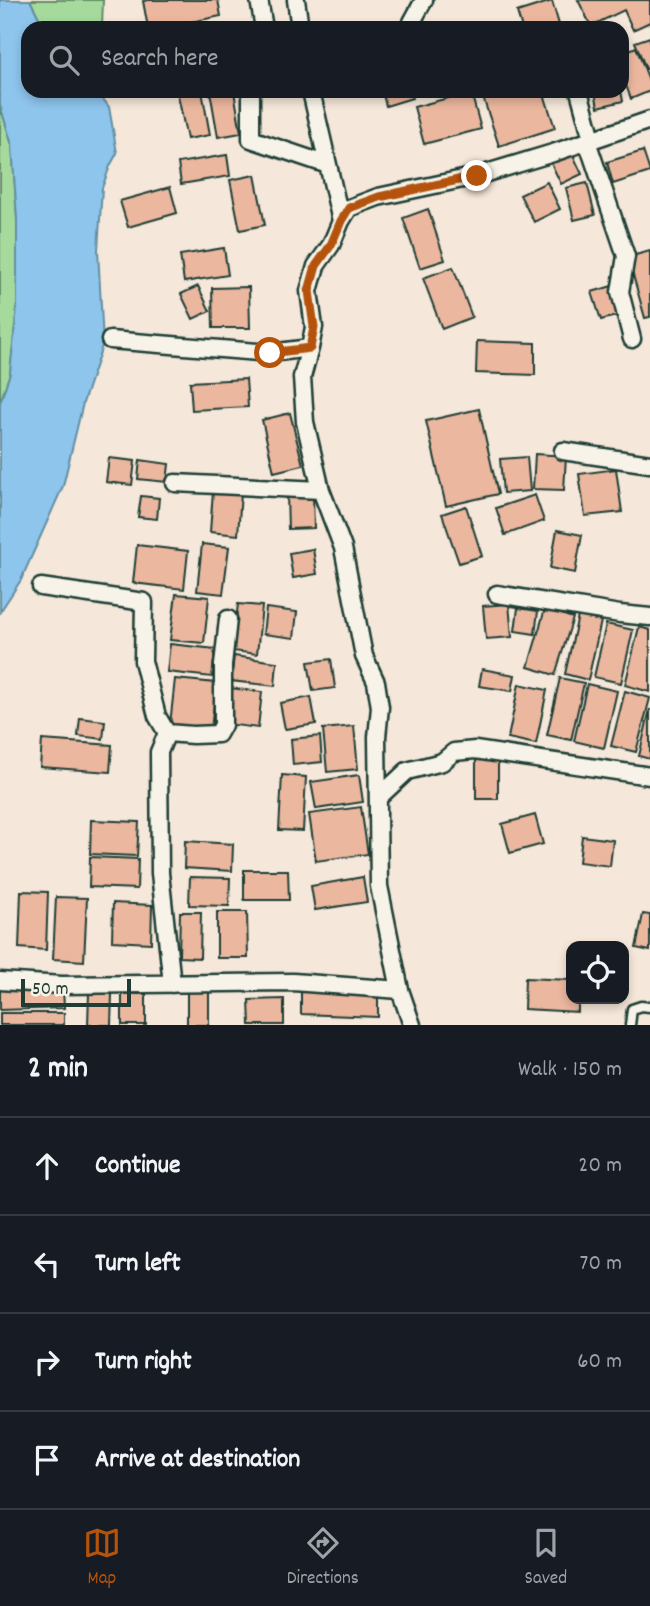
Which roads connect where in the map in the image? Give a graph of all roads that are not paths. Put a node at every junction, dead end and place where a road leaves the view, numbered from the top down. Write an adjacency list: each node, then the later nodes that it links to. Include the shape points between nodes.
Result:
1 (259, 0): 4 (street)
2 (296, 0): 5 (street)
3 (424, 0): 6 (street)
4 (263, 21)
5 (299, 21)
6 (413, 21)
7 (251, 98): 12 (street, via 251,139)
8 (313, 98): 12 (street)
9 (581, 98): 11 (street)
10 (650, 120): 11 (street)
11 (590, 140): 13 (street, via 477,176 379,197 349,208); 14 (street, via 626,256 620,292)
12 (328, 164): 13 (street)
13 (341, 221): 16 (street, via 316,266 309,291 314,327)
14 (632, 339)
15 (110, 340): 16 (street, via 270,353)
16 (310, 348): 20 (street, via 302,377 305,422)
17 (563, 451): 18 (street)
18 (650, 464)
19 (175, 483): 20 (street)
20 (321, 491): 27 (street, via 343,548 363,656 376,682 380,707)
21 (41, 587): 25 (street, via 144,602 143,661 157,716)
22 (497, 594): 23 (street)
23 (650, 617)
24 (228, 619): 25 (street, via 223,725 218,734)
25 (167, 733): 29 (street, via 159,752 160,873)
26 (650, 776): 27 (street, via 475,750 454,752 442,762 407,771)
27 (378, 798): 30 (street, via 379,886)
28 (0, 981): 29 (street)
29 (173, 984): 30 (street, via 293,982)
30 (400, 990): 32 (street)
31 (650, 1007): 33 (lane, via 632,1009)
32 (412, 1025)
33 (629, 1025)

